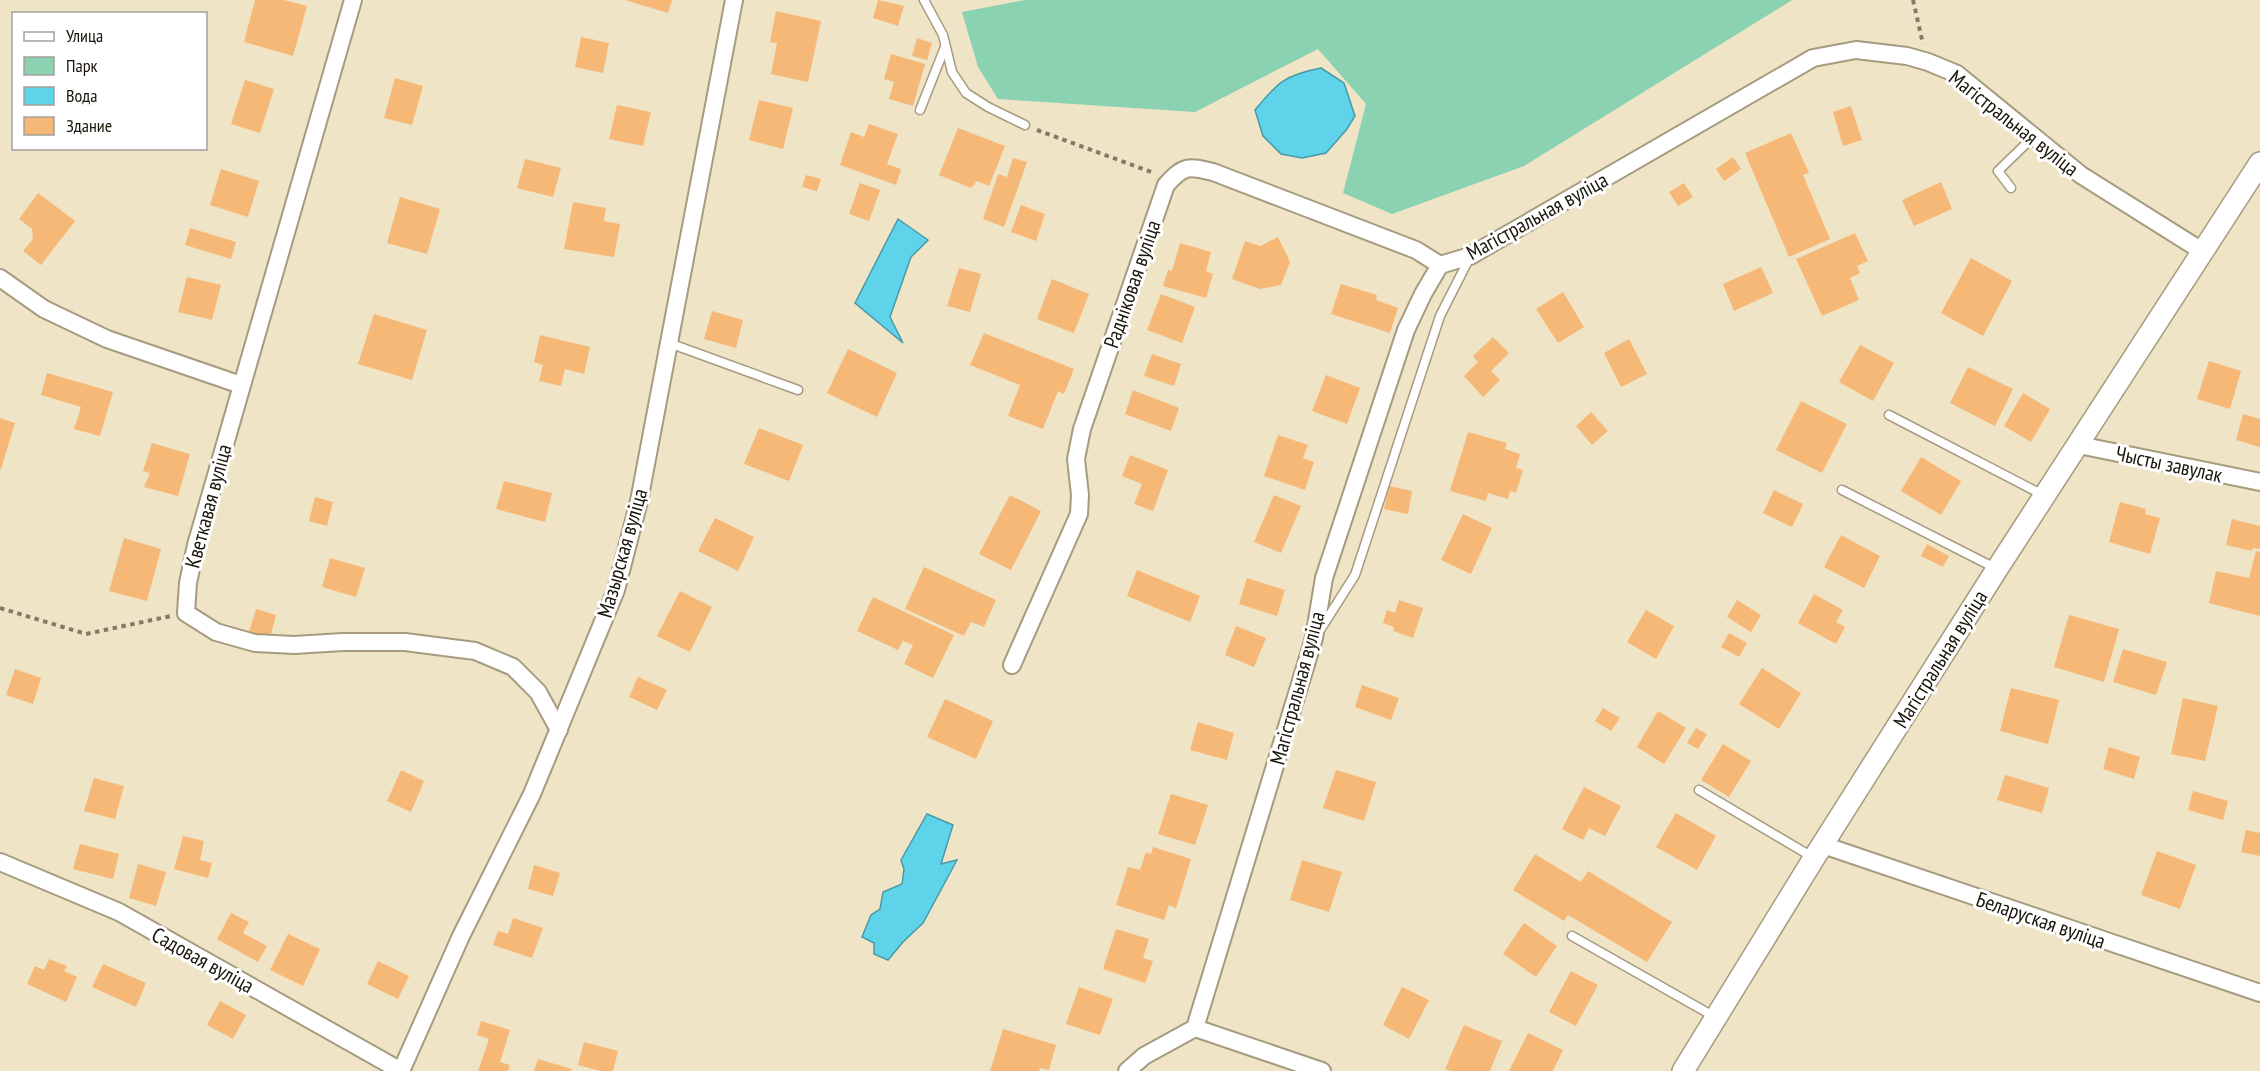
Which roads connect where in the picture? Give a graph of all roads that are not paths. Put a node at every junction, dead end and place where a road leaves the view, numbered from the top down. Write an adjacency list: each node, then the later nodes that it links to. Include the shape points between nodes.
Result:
1 (353, 0): 15 (street, Кветкавая вуліца)
2 (734, 0): 14 (street, Мазырская вуліца)
3 (924, 0): 4 (lane)
4 (946, 46): 5 (lane); 6 (lane, via 952,72 966,93)
5 (920, 110)
6 (1025, 126)
7 (2034, 136): 9 (lane, via 1998,171); 10 (street, Магістральная вуліца, via 2081,175); 11 (street, Магістральная вуліца, via 1957,74 1928,62 1856,50 1814,58)
8 (2260, 163): 10 (street, Магістральная вуліца)
9 (2011, 188)
10 (2202, 252): 18 (street, Магістральная вуліца)
11 (1470, 256): 12 (street, Магістральная вуліца); 23 (lane, via 1440,316 1355,575)
12 (1440, 264): 23 (street, Магістральная вуліца, via 1406,330 1324,578); 24 (street, Радніковая вуліца, via 1416,250 1213,172 1191,167 1179,171 1166,185 1082,429 1076,459 1079,514)
13 (0, 278): 15 (street, via 44,309 107,339)
14 (668, 342): 16 (lane); 25 (street, Мазырская вуліца, via 639,501 616,590)
15 (241, 385): 25 (street, Кветкавая вуліца, via 196,545 186,613 216,632 255,644 405,642 475,651 513,667 538,692)
16 (798, 390)
17 (1889, 415): 21 (lane)
18 (2079, 445): 19 (street, Чысты завулак); 21 (street, Магістральная вуліца)
19 (2260, 482)
20 (1842, 490): 22 (lane)
21 (2045, 496): 22 (street, Магістральная вуліца)
22 (1997, 568): 27 (street, Магістральная вуліца)
23 (1314, 638): 32 (street, Магістральная вуліца)
24 (1012, 665)
25 (559, 730): 33 (street, Мазырская вуліца)
26 (1699, 790): 27 (lane)
27 (1818, 852): 30 (street, Беларуская вуліца); 31 (street, Магістральная вуліца)
28 (0, 862): 33 (street, Садовая вуліца, via 119,912)
29 (1572, 936): 31 (lane)
30 (2260, 993)
31 (1717, 1018): 36 (street, Магістральная вуліца)
32 (1196, 1028): 34 (street, via 1144,1056); 35 (street)
33 (401, 1071)
34 (1127, 1071)
35 (1322, 1071)
36 (1683, 1071)

